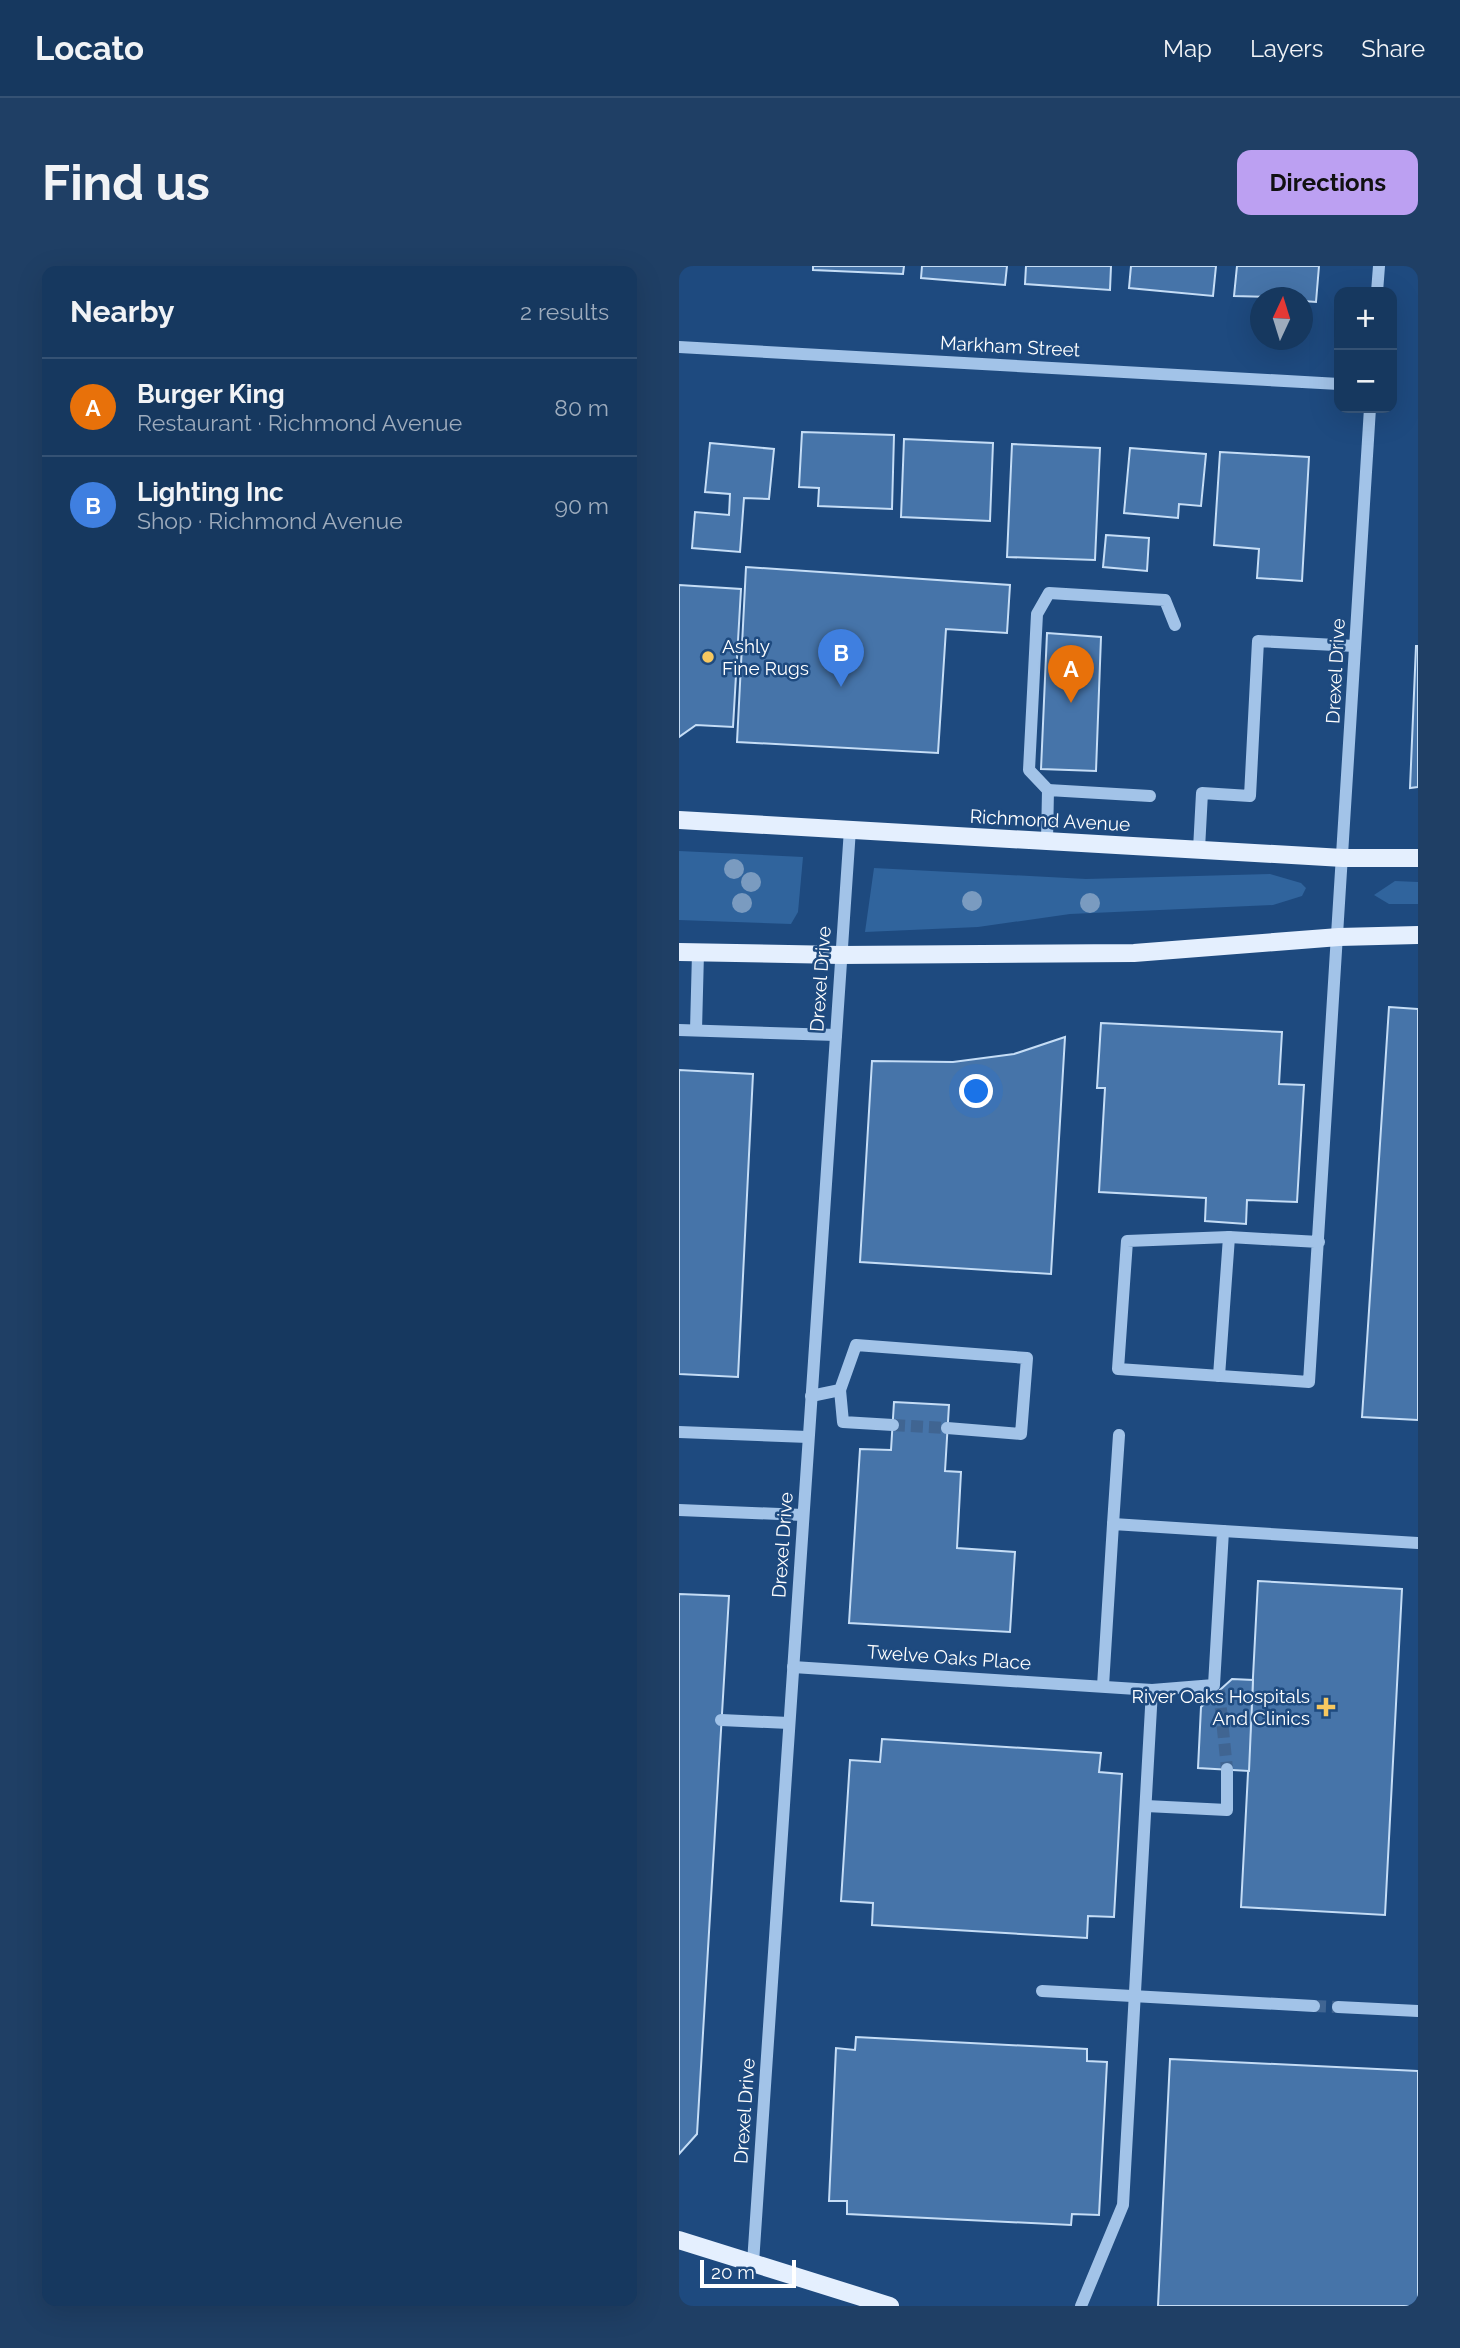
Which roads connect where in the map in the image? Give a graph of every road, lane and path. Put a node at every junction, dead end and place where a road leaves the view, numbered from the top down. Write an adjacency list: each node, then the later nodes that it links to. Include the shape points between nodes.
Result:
1 (1378, 266): 2 (street)
2 (1377, 287)
3 (679, 347): 4 (street, Markham Street)
4 (1334, 384)
5 (1370, 413): 7 (street, Drexel Drive)
6 (1175, 625): 8 (street, via 1165,600 1049,593 1037,614 1029,770)
7 (1355, 646): 13 (street, via 1258,641 1250,796 1202,793); 14 (street, Drexel Drive)
8 (1048, 790): 9 (street); 12 (street)
9 (1150, 796)
10 (679, 820): 11 (main road, Richmond Avenue)
11 (850, 830): 12 (main road, Richmond Avenue); 20 (street, Drexel Drive)
12 (1047, 841): 13 (main road, Richmond Avenue)
13 (1199, 849): 14 (main road, Richmond Avenue)
14 (1343, 858): 15 (main road, Richmond Avenue); 17 (street, Drexel Drive)
15 (1418, 858)
16 (1418, 934): 17 (main road)
17 (1339, 937): 20 (main road, via 1134,953); 25 (street, Drexel Drive)
18 (679, 952): 19 (main road)
19 (698, 953): 20 (main road); 22 (street)
20 (841, 955): 23 (street, Drexel Drive)
21 (679, 1030): 22 (street)
22 (696, 1030): 23 (street)
23 (836, 1035): 28 (street, Drexel Drive)
24 (1229, 1237): 25 (street); 26 (street); 26 (street, via 1127,1241 1125,1267 1118,1370)
25 (1319, 1242): 26 (street, Drexel Drive, via 1309,1382)
26 (1219, 1376)
27 (840, 1390): 28 (street); 29 (street, via 843,1422); 30 (street, via 856,1345 1027,1358 1021,1434)
28 (811, 1396): 33 (street, Drexel Drive)
29 (893, 1425)
30 (947, 1429)
31 (679, 1432): 33 (street)
32 (1119, 1435): 36 (street)
33 (809, 1437): 35 (street, Drexel Drive)
34 (679, 1510): 35 (street)
35 (803, 1515): 39 (street, Drexel Drive)
36 (1113, 1524): 37 (street); 40 (street)
37 (1223, 1531): 38 (street); 41 (street, Twelve Oaks Place, via 1217,1688)
38 (1418, 1544)
39 (793, 1667): 40 (street, Twelve Oaks Place); 43 (street, Drexel Drive)
40 (1103, 1686): 41 (street, Twelve Oaks Place)
41 (1152, 1690): 45 (street)
42 (721, 1720): 43 (street)
43 (789, 1723): 52 (street, Drexel Drive)
44 (1227, 1769): 45 (street, via 1227,1810)
45 (1146, 1806): 47 (street)
46 (1042, 1991): 47 (street)
47 (1135, 1997): 48 (street); 54 (street, via 1122,2205)
48 (1314, 2006)
49 (1338, 2007): 50 (street)
50 (1418, 2011)
51 (679, 2240): 52 (main road)
52 (753, 2263): 53 (main road)
53 (890, 2306)
54 (1081, 2306)

